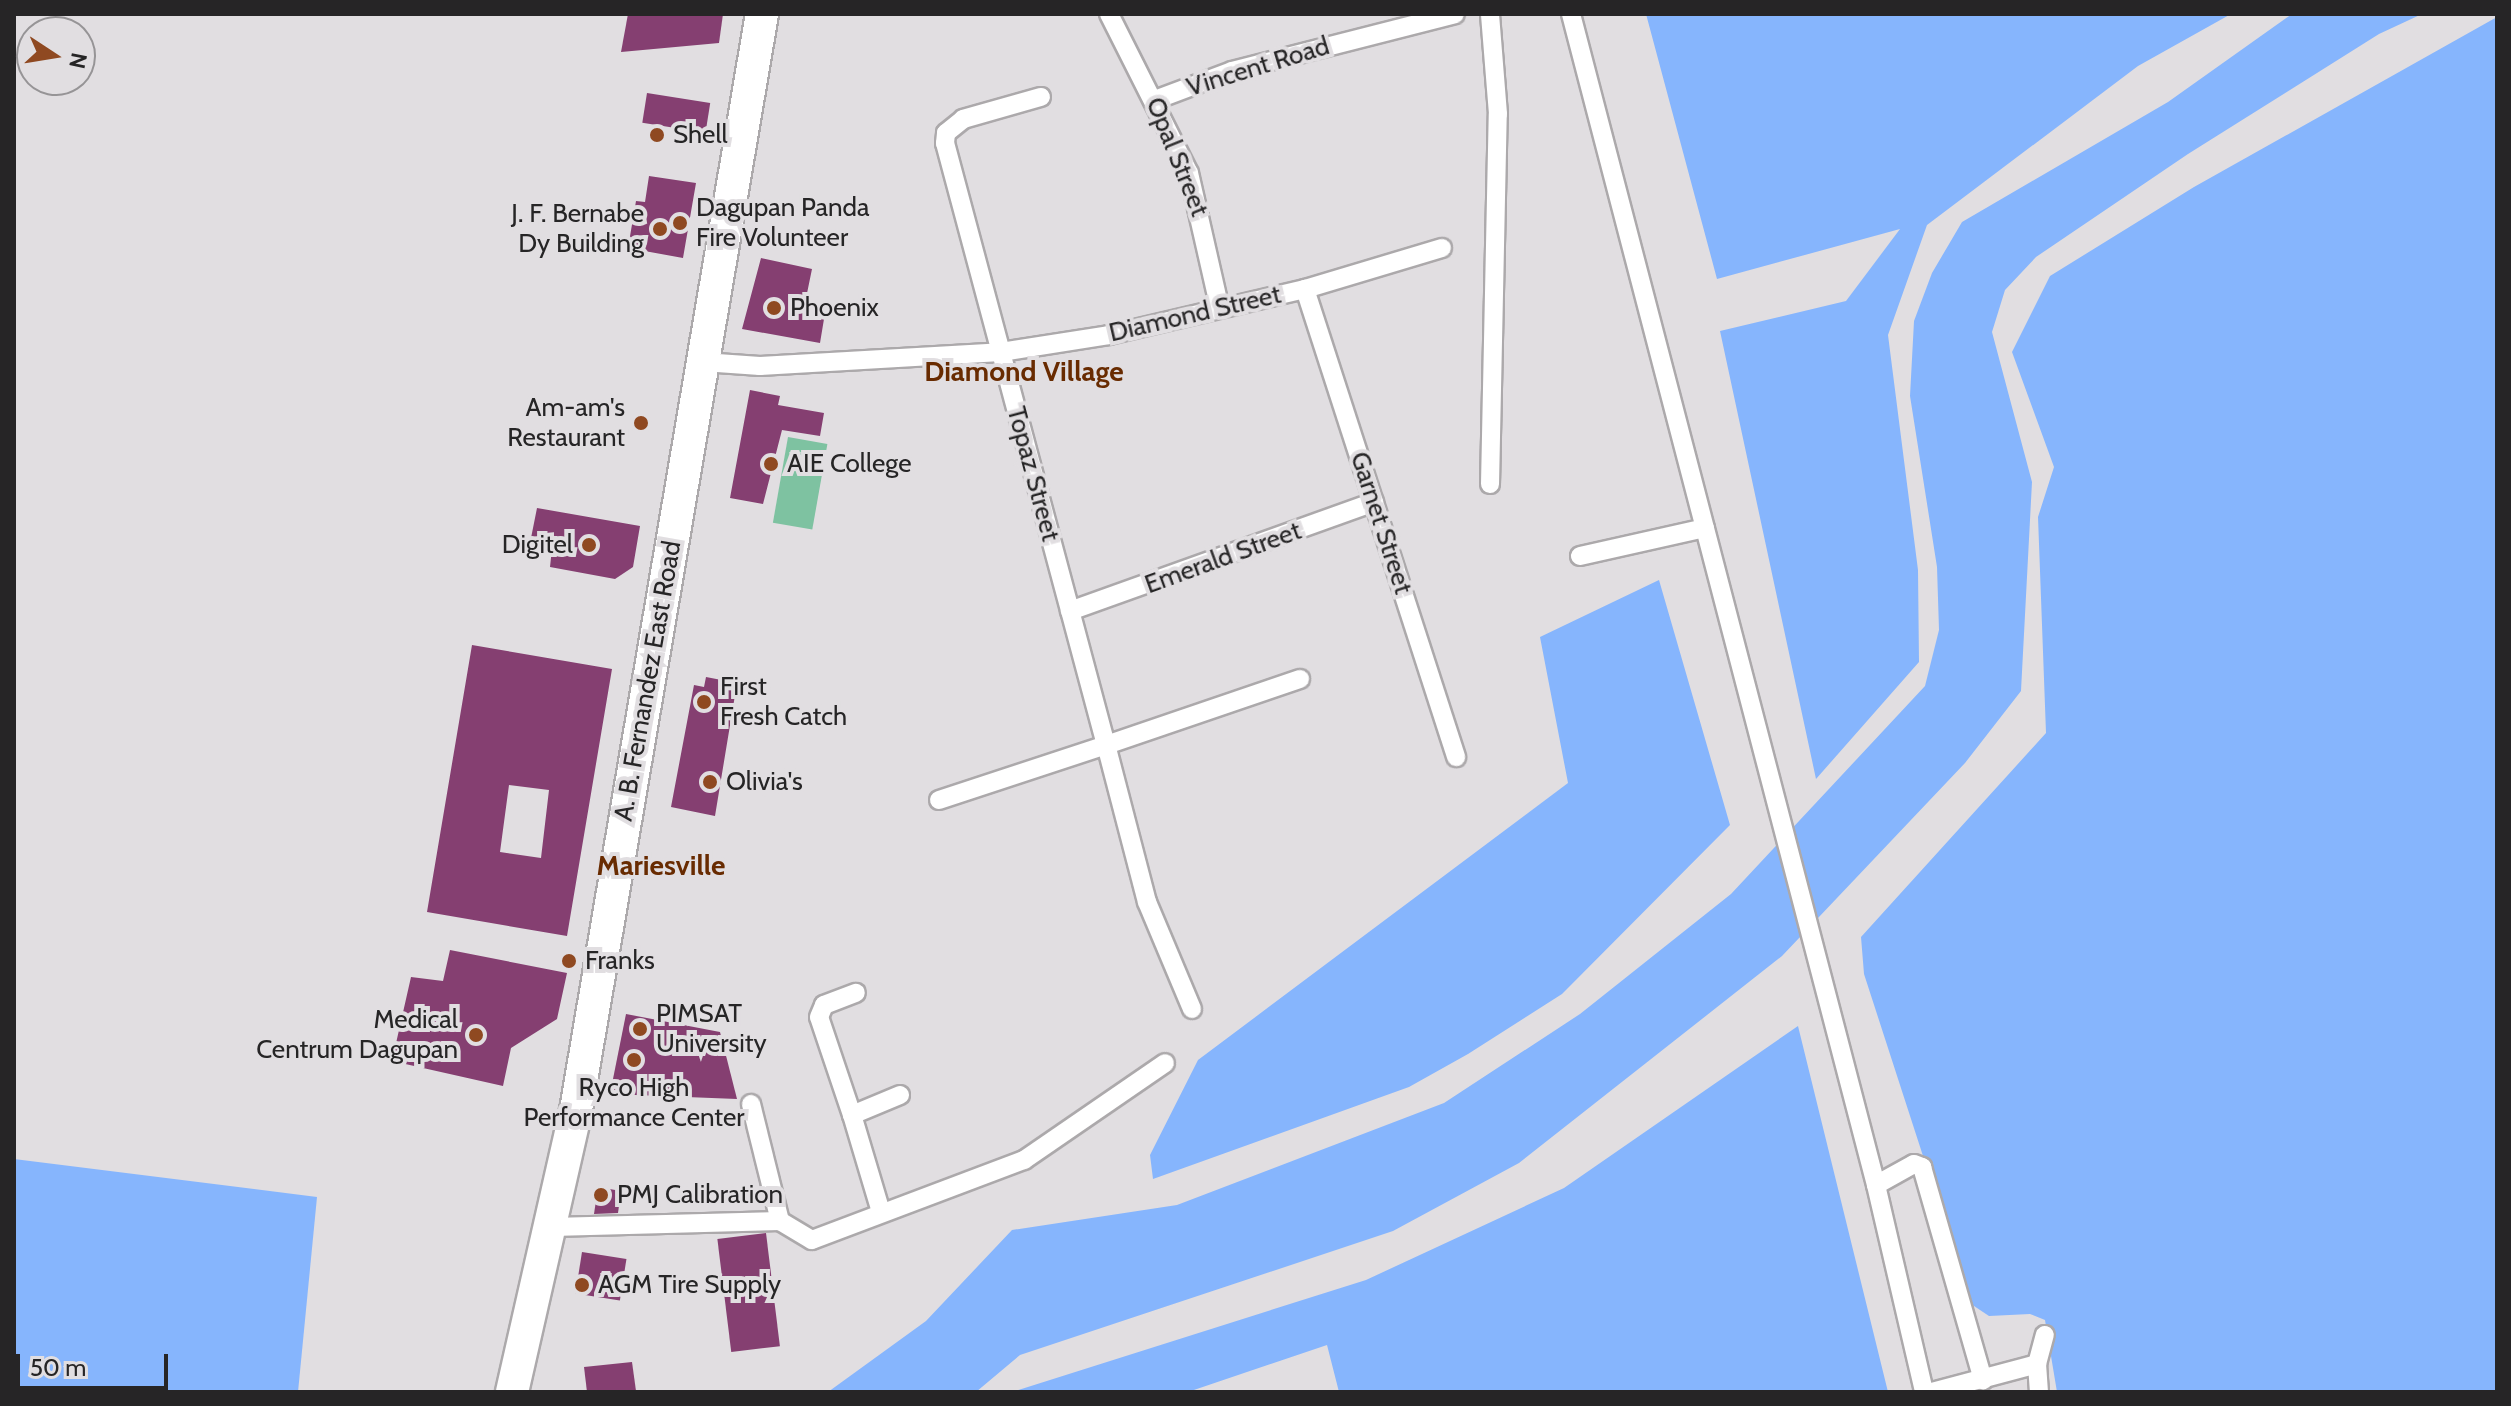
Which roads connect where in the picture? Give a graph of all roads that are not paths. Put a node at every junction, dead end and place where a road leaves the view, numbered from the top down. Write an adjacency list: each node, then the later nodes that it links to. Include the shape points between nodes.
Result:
1 (762, 14): 12 (highway, A. B. Fernandez East Road)
2 (1109, 14): 7 (street, Opal Street)
3 (1455, 14): 7 (street, Vincent Road, via 1232,71)
4 (1490, 14): 13 (street, via 1498,114)
5 (1571, 14): 15 (street)
6 (1041, 97): 11 (street, Topaz Street, via 963,119 946,133 947,156)
7 (1155, 100): 10 (street, Opal Street, via 1202,213)
8 (1442, 248): 9 (street, Diamond Street)
9 (1305, 289): 10 (street, Diamond Street); 14 (street, Garnet Street)
10 (1220, 309): 11 (street, Diamond Street)
11 (1001, 352): 12 (street, Diamond Street, via 760,366); 17 (street, Topaz Street)
12 (703, 362): 31 (highway, A. B. Fernandez East Road)
13 (1490, 484)
14 (1374, 502): 17 (street, Emerald Street); 20 (street, Garnet Street)
15 (1705, 528): 16 (street); 28 (street)
16 (1580, 556)
17 (1070, 611): 19 (street, Topaz Street)
18 (1300, 679): 19 (street)
19 (1106, 745): 21 (street); 23 (street, Topaz Street, via 1147,902)
20 (1456, 757)
21 (939, 800)
22 (856, 993): 27 (street, via 824,1005 819,1017)
23 (1192, 1009)
24 (1165, 1063): 29 (street, via 1024,1160 940,1195)
25 (900, 1095): 27 (street)
26 (751, 1104): 30 (street)
27 (852, 1115): 29 (street)
28 (1876, 1185): 34 (street, via 1914,1164 1922,1167); 36 (street)
29 (881, 1212): 30 (street, via 812,1240)
30 (780, 1221): 31 (street)
31 (552, 1227): 35 (highway, A. B. Fernandez East Road)
32 (2045, 1335): 33 (street)
33 (2037, 1364): 34 (street); 38 (street)
34 (1983, 1380): 37 (street)
35 (512, 1392)
36 (1924, 1392)
37 (1932, 1392)
38 (2039, 1392)

